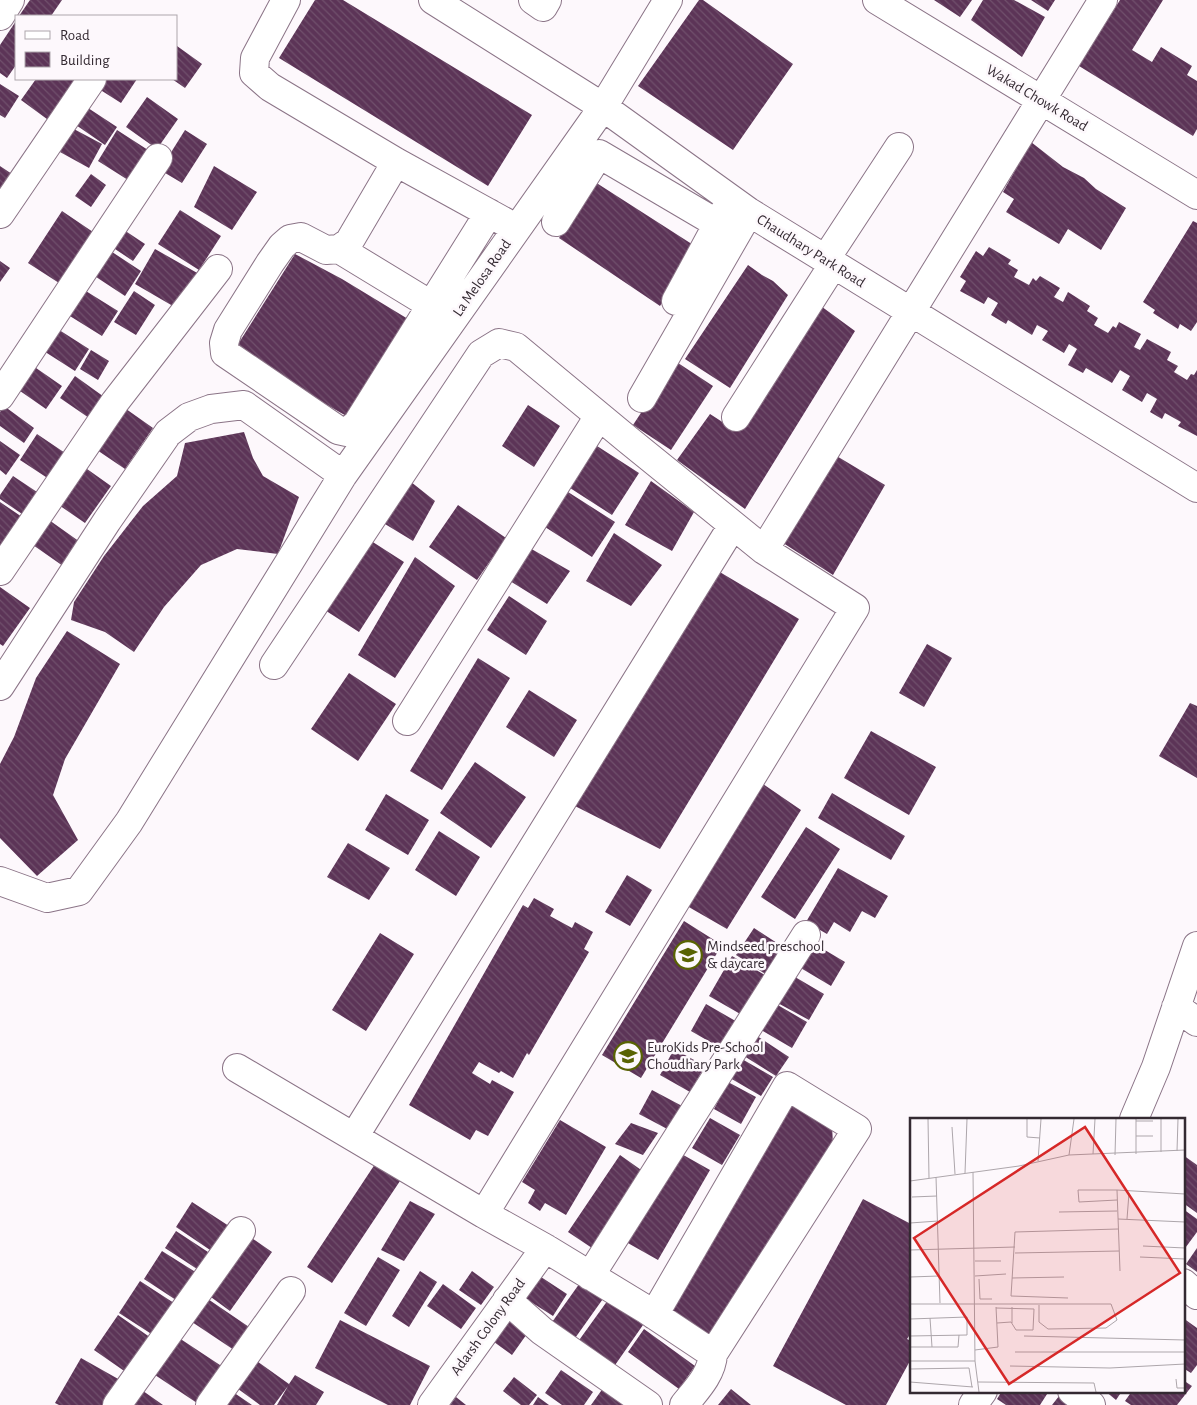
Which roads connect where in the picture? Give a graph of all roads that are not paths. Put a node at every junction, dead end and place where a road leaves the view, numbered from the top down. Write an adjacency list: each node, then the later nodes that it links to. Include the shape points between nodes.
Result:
1 (10, 0): 9 (street)
2 (286, 0): 15 (street, via 255,58 254,73 270,87)
3 (434, 0): 12 (street, Chaudhary Park Road)
4 (533, 0): 5 (street, via 543,7)
5 (548, 0)
6 (668, 0): 12 (street, La Melosa Road)
7 (1103, 0): 11 (street)
8 (881, 1): 11 (street, Wakad Chowk Road)
9 (0, 16)
10 (91, 80): 19 (street)
11 (1042, 100): 16 (street, Wakad Chowk Road); 28 (street)
12 (603, 107): 17 (street, Chaudhary Park Road); 22 (street, La Melosa Road)
13 (899, 147): 24 (street)
14 (158, 158): 29 (street)
15 (396, 162): 18 (street); 23 (street, via 349,242)
16 (1197, 195)
17 (740, 206): 21 (street); 24 (street, Chaudhary Park Road); 30 (street)
18 (489, 213): 22 (street); 27 (street)
19 (0, 214)
20 (556, 222): 21 (street, via 599,154)
21 (718, 224): 26 (street)
22 (517, 228): 33 (street, La Melosa Road)
23 (339, 249): 27 (street); 27 (street, via 326,250 301,237 290,239 270,263 228,330 224,343 225,353 338,430 348,432 357,424)
24 (829, 262): 28 (street, Chaudhary Park Road); 32 (street)
25 (218, 269): 37 (street, via 115,402)
26 (676, 301)
27 (431, 305)
28 (911, 313): 34 (street, Chaudhary Park Road); 36 (street)
29 (0, 396)
30 (642, 398)
31 (598, 416): 35 (street); 38 (street, via 516,347 499,342 482,354); 40 (street)
32 (736, 417)
33 (343, 475): 39 (street, via 244,404 211,409 190,417 168,433); 41 (street, La Melosa Road, via 129,822 79,891 47,898)
34 (1197, 488)
35 (733, 524): 36 (street); 47 (street)
36 (764, 550): 48 (street, via 855,608)
37 (0, 571)
38 (274, 665)
39 (0, 686)
40 (407, 721)
41 (0, 881)
42 (806, 934): 51 (street)
43 (1197, 946): 44 (street)
44 (1187, 1015): 46 (street, via 1156,1067)
45 (237, 1068): 47 (street)
46 (1134, 1118)
47 (354, 1137): 48 (street)
48 (484, 1214): 50 (street)
49 (241, 1231): 60 (street)
50 (545, 1248): 51 (street); 55 (street, Adarsh Colony Road)
51 (590, 1276): 56 (street)
52 (1184, 1284): 54 (street)
53 (291, 1291): 61 (street)
54 (1197, 1295)
55 (508, 1300): 62 (street, Adarsh Colony Road); 63 (street, via 542,1330)
56 (654, 1314): 57 (street); 57 (street, via 787,1086 858,1129)
57 (714, 1354): 64 (street, via 713,1364)
58 (982, 1392): 65 (street)
59 (1073, 1392): 66 (street)
60 (117, 1405)
61 (210, 1405)
62 (432, 1405)
63 (648, 1405)
64 (684, 1405)
65 (974, 1405)
66 (1090, 1405)

